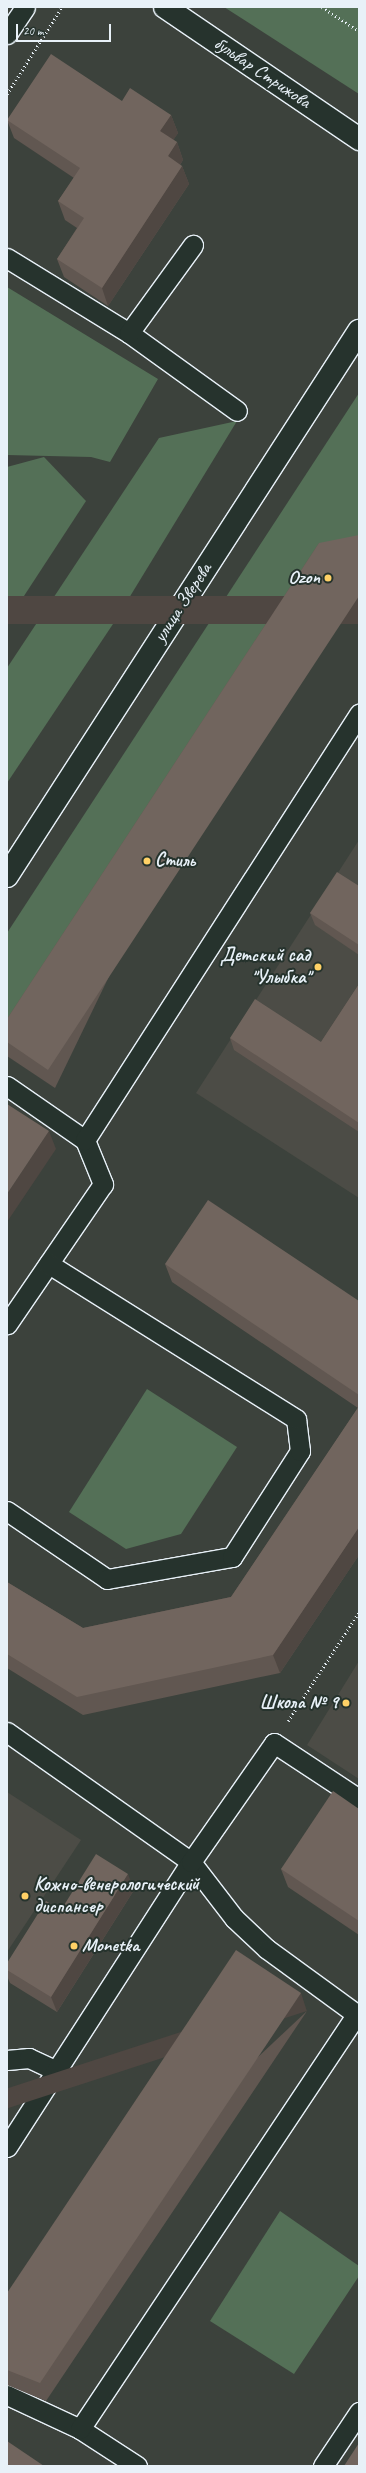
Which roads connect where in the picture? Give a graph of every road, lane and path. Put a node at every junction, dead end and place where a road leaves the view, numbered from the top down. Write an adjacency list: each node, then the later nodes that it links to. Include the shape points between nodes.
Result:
1 (25, 7): 6 (lane)
2 (62, 7): 7 (path)
3 (165, 7): 8 (main road, бульвар Стрижова)
4 (322, 7): 5 (path)
5 (359, 31)
6 (7, 34)
7 (7, 94)
8 (359, 139)
9 (193, 245): 11 (lane)
10 (7, 258): 11 (lane)
11 (129, 333): 13 (lane)
12 (355, 345): 15 (main road, улица Зверева)
13 (237, 411)
14 (359, 714): 17 (lane)
15 (7, 876)
16 (7, 1086): 17 (lane)
17 (86, 1140): 18 (lane, via 103,1184)
18 (49, 1264): 19 (lane); 20 (lane, via 296,1419 300,1451 232,1557 107,1580)
19 (7, 1324)
20 (7, 1511)
21 (359, 1612): 23 (path)
22 (7, 1732): 25 (lane)
23 (274, 1743): 24 (lane); 25 (lane)
24 (359, 1799)
25 (191, 1862): 26 (lane, via 234,1918 268,1949); 28 (lane)
26 (358, 2015): 32 (lane)
27 (7, 2060): 28 (lane, via 29,2058)
28 (57, 2071): 29 (lane)
29 (7, 2147)
30 (7, 2395): 32 (lane)
31 (359, 2412): 34 (lane)
32 (80, 2429): 33 (lane)
33 (137, 2466)
34 (323, 2466)

